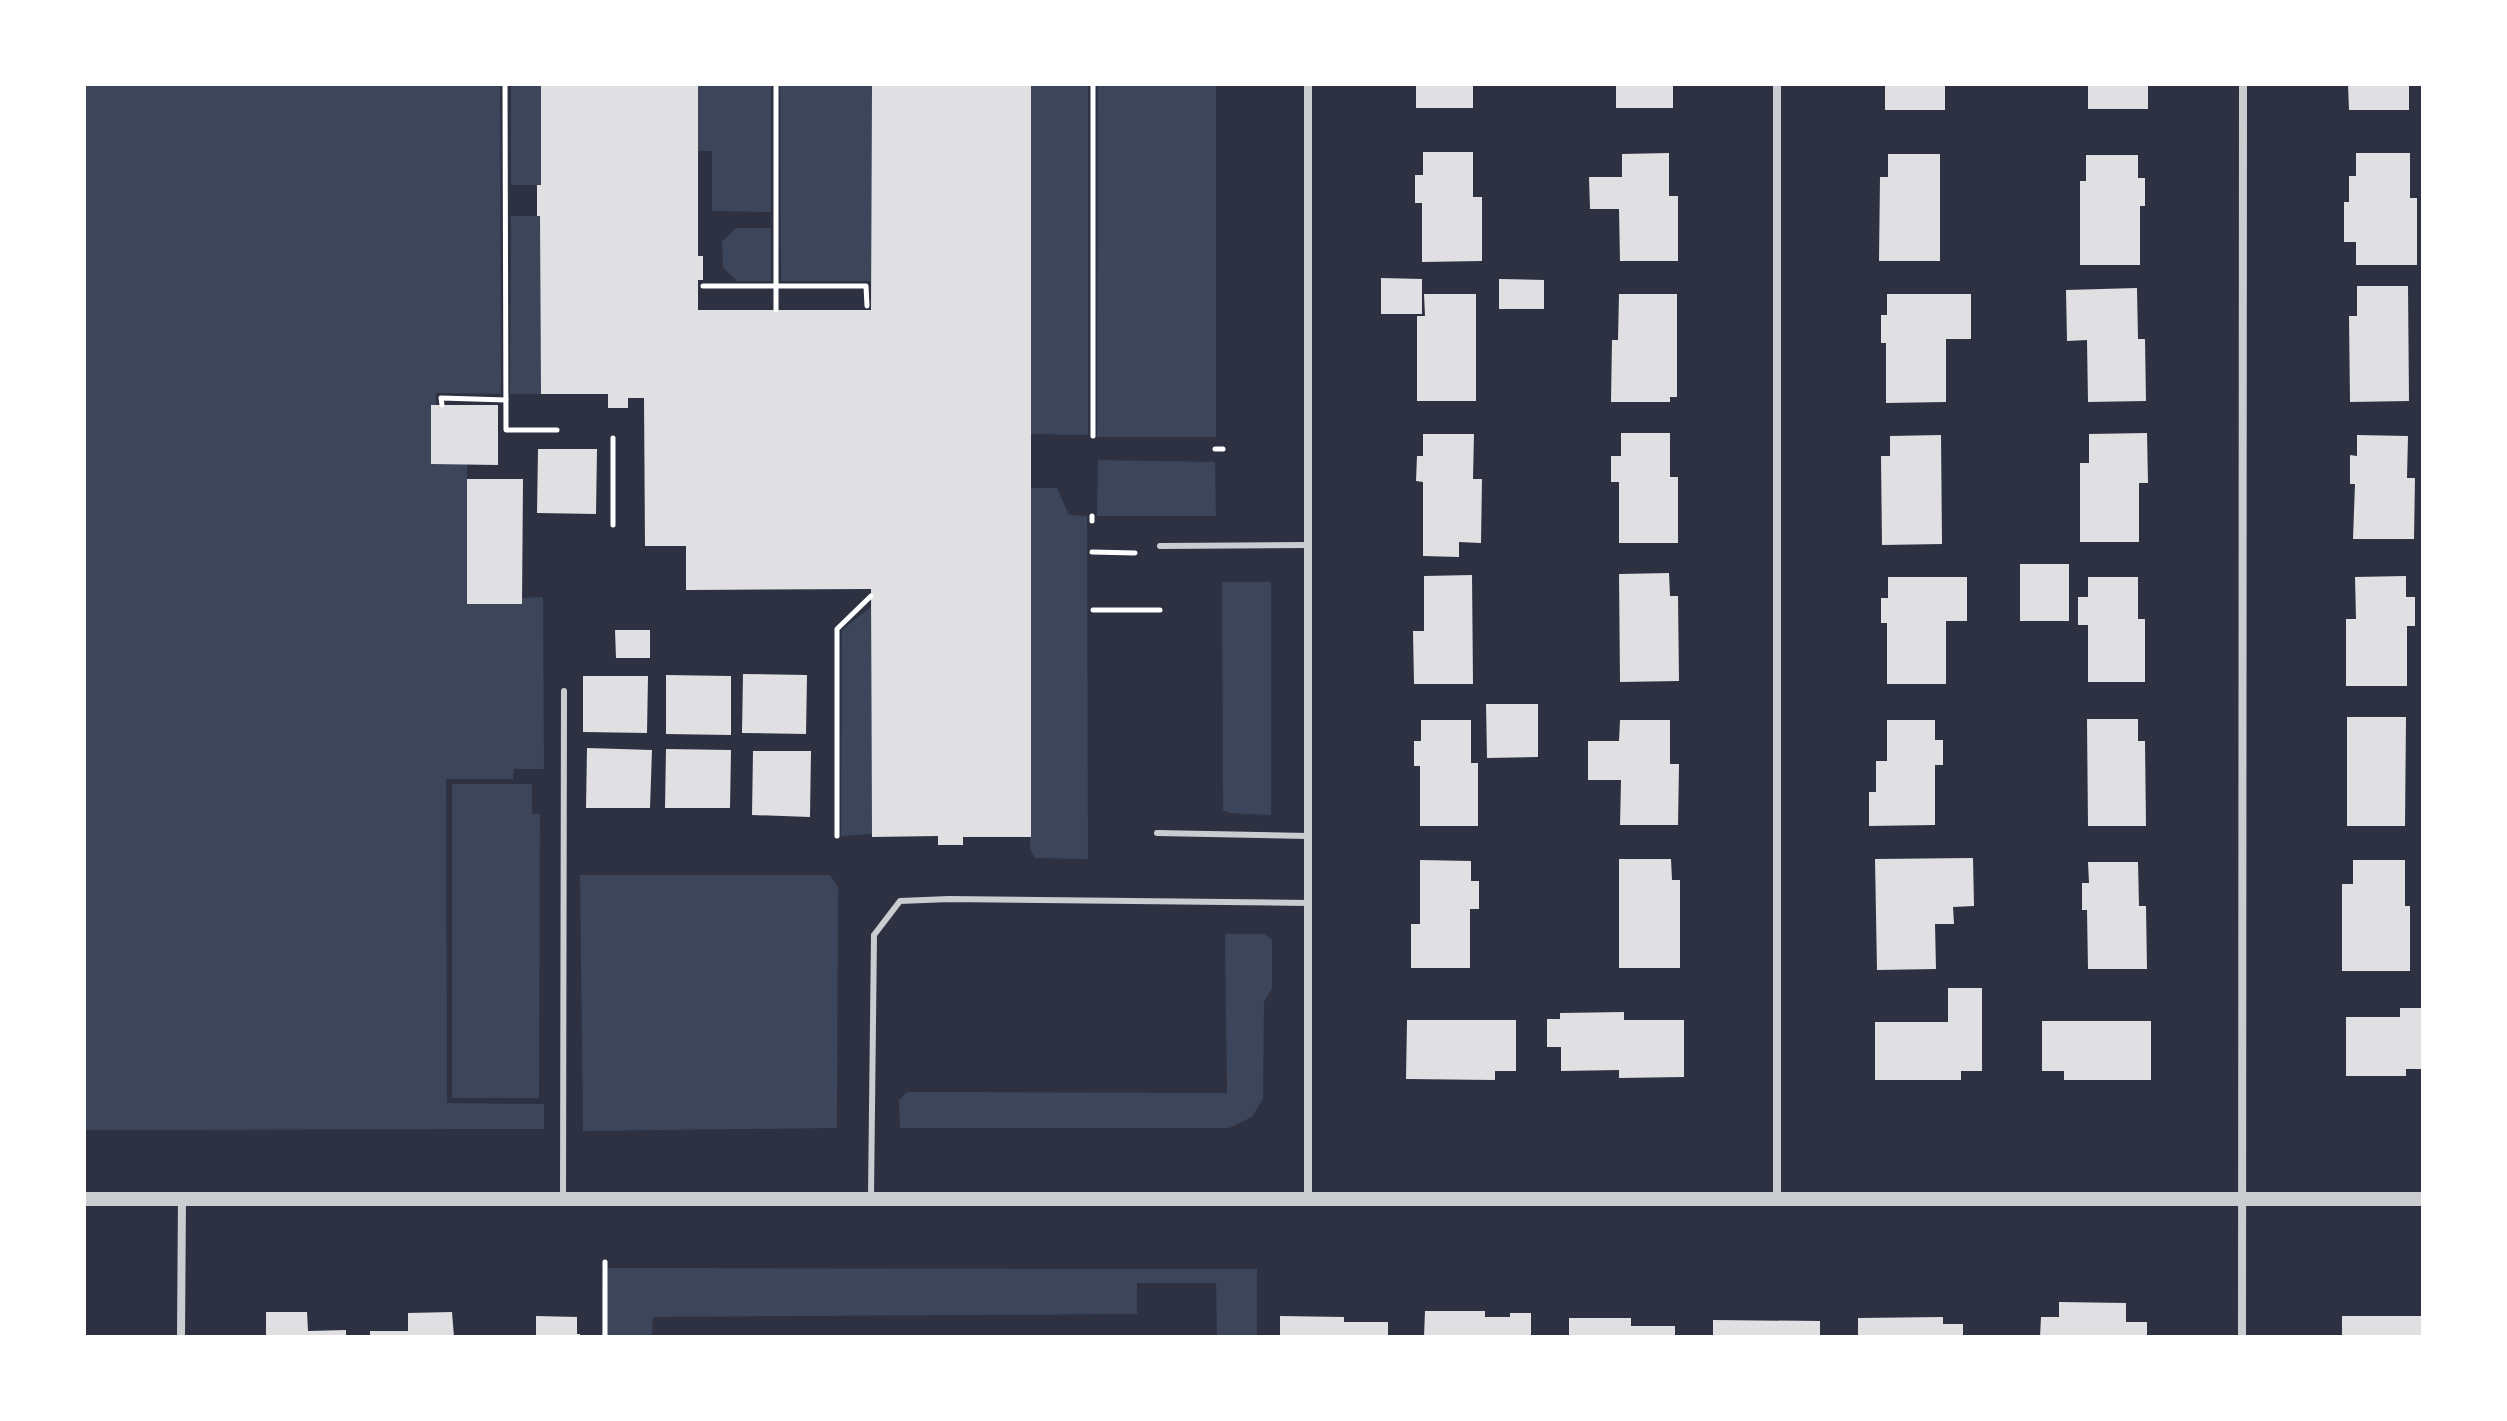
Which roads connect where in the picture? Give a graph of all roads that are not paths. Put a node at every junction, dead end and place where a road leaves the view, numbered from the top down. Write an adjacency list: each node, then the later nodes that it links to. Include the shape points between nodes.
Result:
1 (1308, 84): 4 (street)
2 (1777, 84): 17 (street)
3 (2243, 84): 15 (street)
4 (1308, 545): 5 (lane); 8 (street)
5 (1160, 546)
6 (564, 691): 11 (lane)
7 (1157, 833): 8 (lane)
8 (1308, 836): 9 (street)
9 (1308, 903): 12 (lane, via 900,901 874,935); 13 (street)
10 (182, 1198): 11 (street); 14 (street); 18 (street)
11 (563, 1198): 12 (street)
12 (871, 1198): 13 (street)
13 (1308, 1198): 17 (street)
14 (84, 1199)
15 (2242, 1199): 16 (street); 17 (street); 19 (street)
16 (2423, 1199)
17 (1777, 1200)
18 (181, 1337)
19 (2242, 1337)

